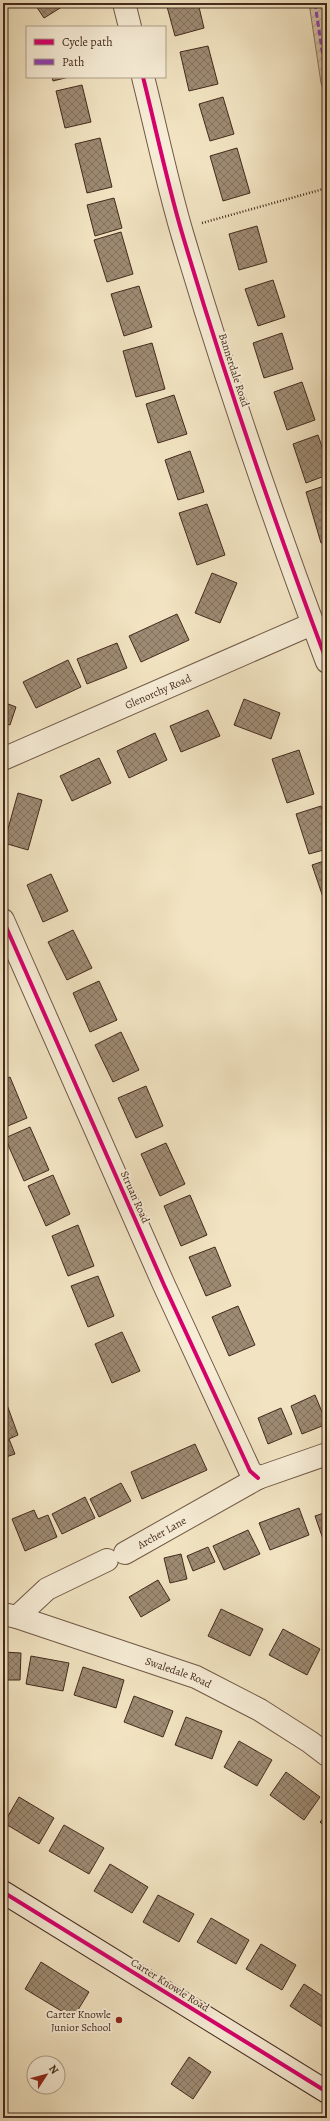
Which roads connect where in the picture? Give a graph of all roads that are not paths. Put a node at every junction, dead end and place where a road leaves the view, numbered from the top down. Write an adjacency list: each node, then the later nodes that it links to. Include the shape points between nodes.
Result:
1 (124, 3): 2 (street)
2 (130, 26)
3 (143, 78): 4 (street, Bannerdale Road, via 181,231 224,370)
4 (312, 624): 5 (street, Bannerdale Road); 6 (street, Glenorchy Road)
5 (327, 662)
6 (3, 759)
7 (3, 920): 9 (street, Struan Road, via 167,1292 250,1471)
8 (327, 1454): 9 (street, Archer Lane)
9 (258, 1478): 10 (street, Archer Lane, via 116,1556 47,1589)
10 (10, 1616): 11 (street, Swaledale Road, via 196,1677 260,1710)
11 (327, 1755)
12 (3, 1892): 13 (street, Carter Knowle Road)
13 (327, 2092)

